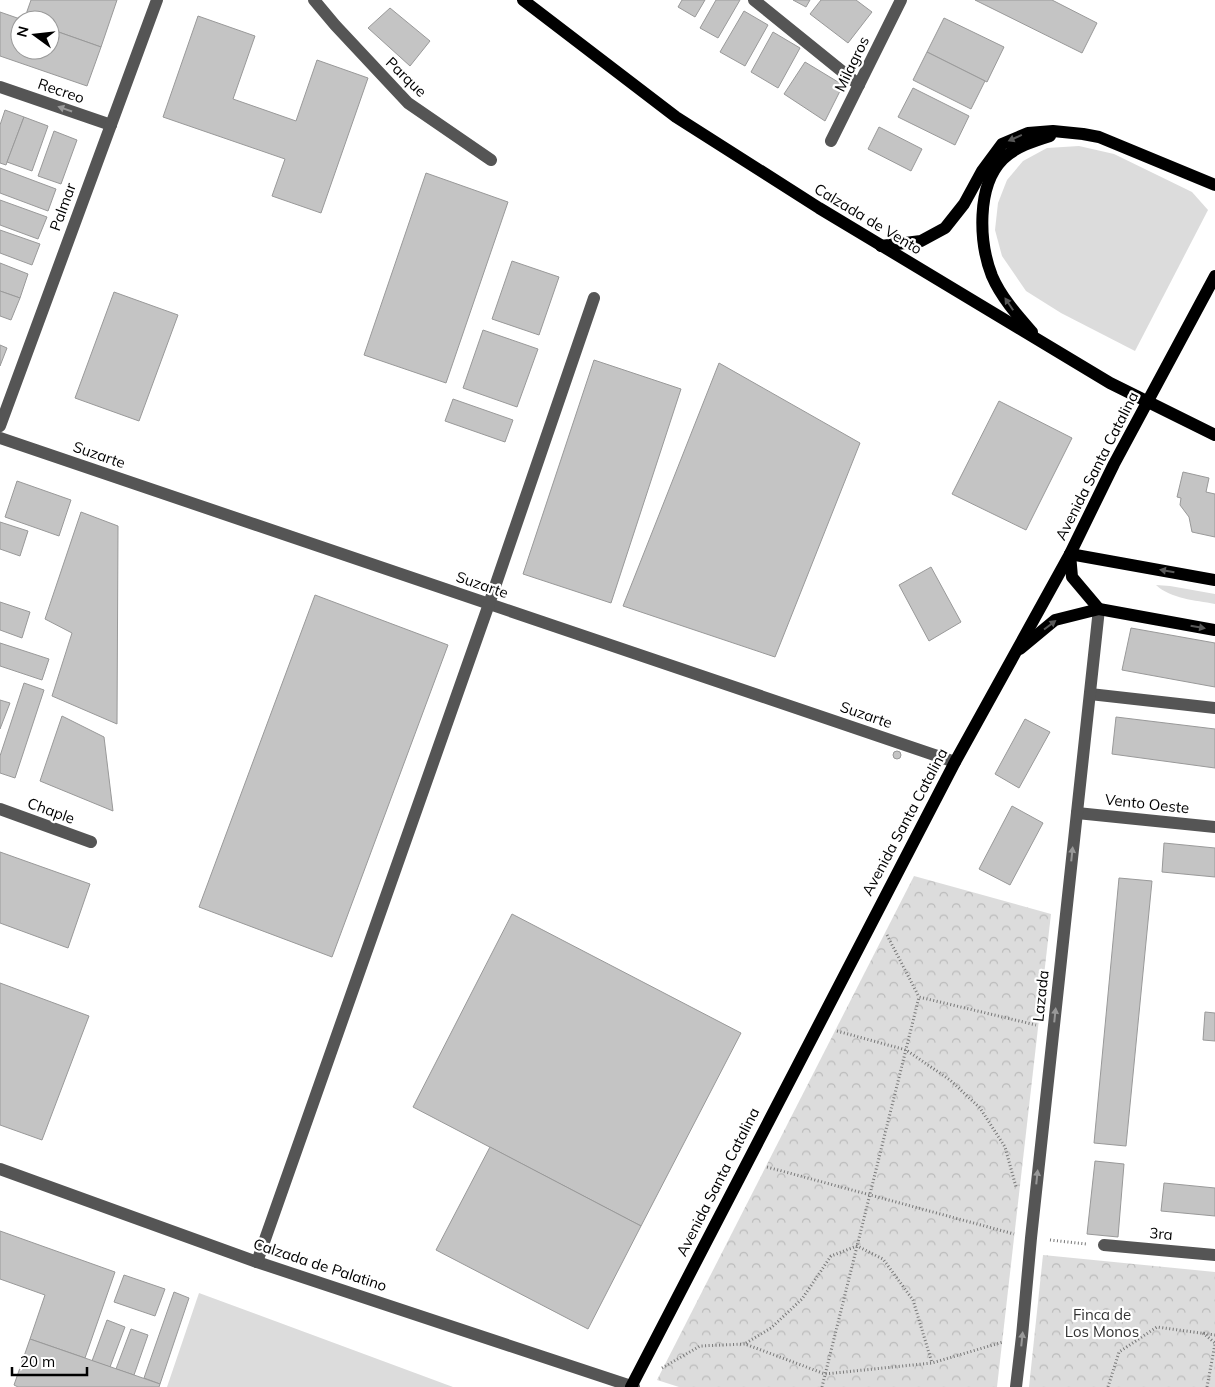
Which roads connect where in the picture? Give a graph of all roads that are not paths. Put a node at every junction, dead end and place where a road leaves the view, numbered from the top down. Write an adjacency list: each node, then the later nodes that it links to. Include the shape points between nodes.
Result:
1 (157, 0): 8 (street, Palmar)
2 (314, 0): 11 (street, Parque, via 408,103)
3 (523, 0): 13 (main road, Calzada de Vento, via 676,117)
4 (754, 0): 6 (street)
5 (901, 0): 6 (street, Milagros)
6 (859, 86): 10 (street, Milagros)
7 (0, 87): 8 (street, Recreo, one-way to 7)
8 (111, 125): 17 (street, Palmar)
9 (1062, 133): 12 (main road, via 1099,137); 13 (main road, one-way to 13, via 1028,133 1002,144 945,228 921,241); 16 (main road, one-way to 9, via 1010,306 992,276 981,221 990,179 1003,159 1031,142)
10 (831, 141)
11 (491, 160)
12 (1215, 185)
13 (881, 246): 16 (main road, Calzada de Vento)
14 (1215, 276): 20 (main road, Avenida Santa Catalina, via 1114,464)
15 (594, 298): 22 (street)
16 (1040, 341): 18 (main road, Calzada de Vento, via 1110,383)
17 (0, 426)
18 (1215, 435)
19 (0, 438): 22 (street, Suzarte)
20 (1070, 554): 21 (main road, one-way to 20); 23 (main road, via 1072,576); 25 (main road, Avenida Santa Catalina)
21 (1215, 580)
22 (489, 604): 28 (street, Suzarte); 36 (street)
23 (1099, 609): 24 (main road, one-way to 24); 25 (main road, one-way to 23, via 1055,620); 26 (street, Lazada)
24 (1215, 630)
25 (1013, 656): 28 (main road, Avenida Santa Catalina)
26 (1090, 694): 27 (street); 30 (street, Lazada)
27 (1215, 708)
28 (954, 762): 37 (main road, Avenida Santa Catalina)
29 (0, 810): 32 (street, Chaple)
30 (1077, 813): 31 (street, Vento Oeste); 38 (street, Lazada, one-way to 30)
31 (1215, 827)
32 (90, 842)
33 (0, 1169): 36 (street, Calzada de Palatino)
34 (1104, 1245): 35 (street, 3ra)
35 (1215, 1255)
36 (257, 1262): 37 (street, Calzada de Palatino)
37 (632, 1387)
38 (1016, 1387)

